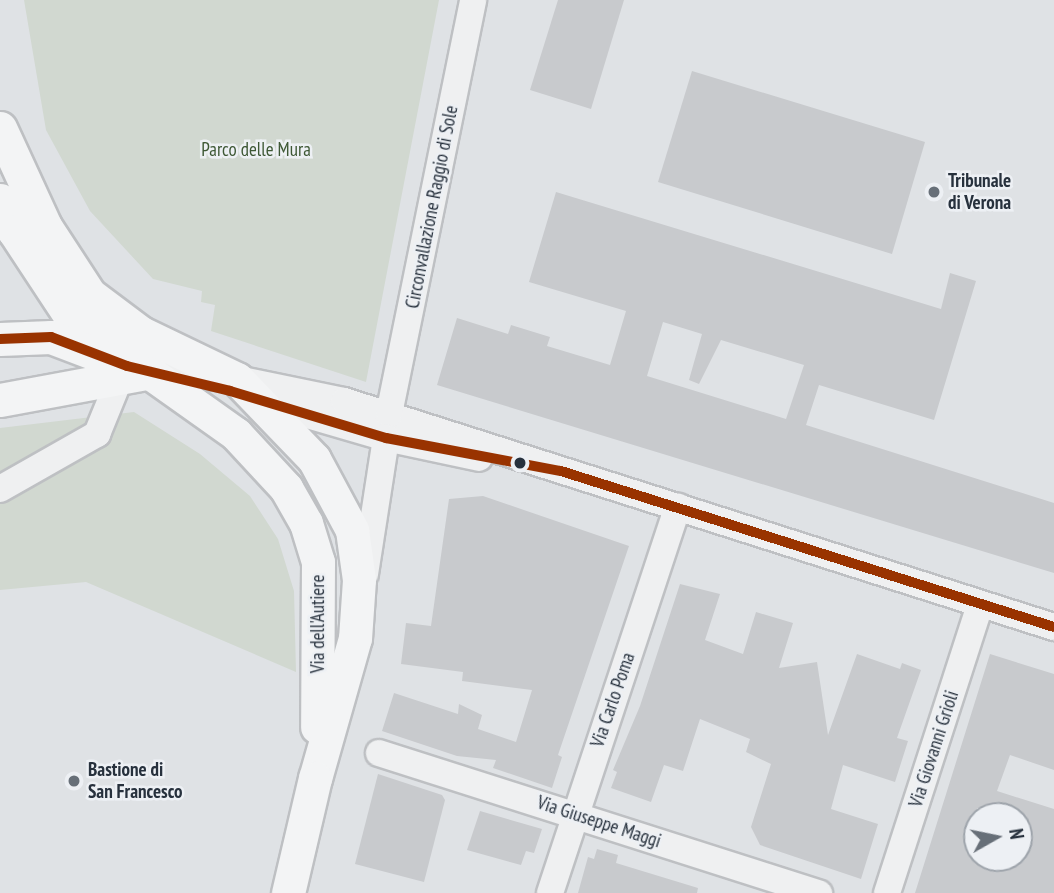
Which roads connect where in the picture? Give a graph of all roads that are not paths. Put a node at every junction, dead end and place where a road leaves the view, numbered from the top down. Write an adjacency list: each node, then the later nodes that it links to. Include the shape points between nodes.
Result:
1 (473, 0): 12 (street, Circonvallazione Raggio di Sole)
2 (0, 128): 4 (main road, via 46,226)
3 (0, 200): 6 (main road, via 62,307)
4 (93, 297): 6 (main road, via 117,336); 9 (main road, Via dell'Autiere, via 141,332)
5 (0, 339): 6 (main road, via 51,337)
6 (152, 371): 7 (main road); 9 (street, Via dell'Autiere); 11 (main road, Via dell'Autiere); 18 (main road, via 251,430 302,474 340,548)
7 (76, 387): 8 (main road); 10 (main road)
8 (114, 390): 11 (main road, via 164,398); 14 (street, via 97,434)
9 (248, 390): 12 (street, Via dell'Autiere); 18 (main road, Via dell'Autiere, via 314,459 352,530 359,580)
10 (0, 400)
11 (213, 417): 20 (main road, Via dell'Autiere, via 236,434 286,488 306,523 318,562)
12 (387, 426): 13 (street); 13 (street, Via dell'Autiere, via 416,422); 18 (street, Via dell'Autiere)
13 (561, 471): 15 (street)
14 (0, 489)
15 (678, 507): 16 (street); 21 (street, Via Carlo Poma)
16 (980, 606): 17 (street); 25 (street, Via Giovanni Grioli)
17 (1054, 627)
18 (355, 638): 20 (main road, Via dell'Autiere)
19 (379, 753): 21 (street, Via Giuseppe Maggi)
20 (315, 778): 22 (main road, Via dell'Autiere)
21 (575, 814): 23 (street, Via Carlo Poma); 24 (street, Via Giuseppe Maggi)
22 (288, 893)
23 (550, 893)
24 (819, 893)
25 (887, 893)

